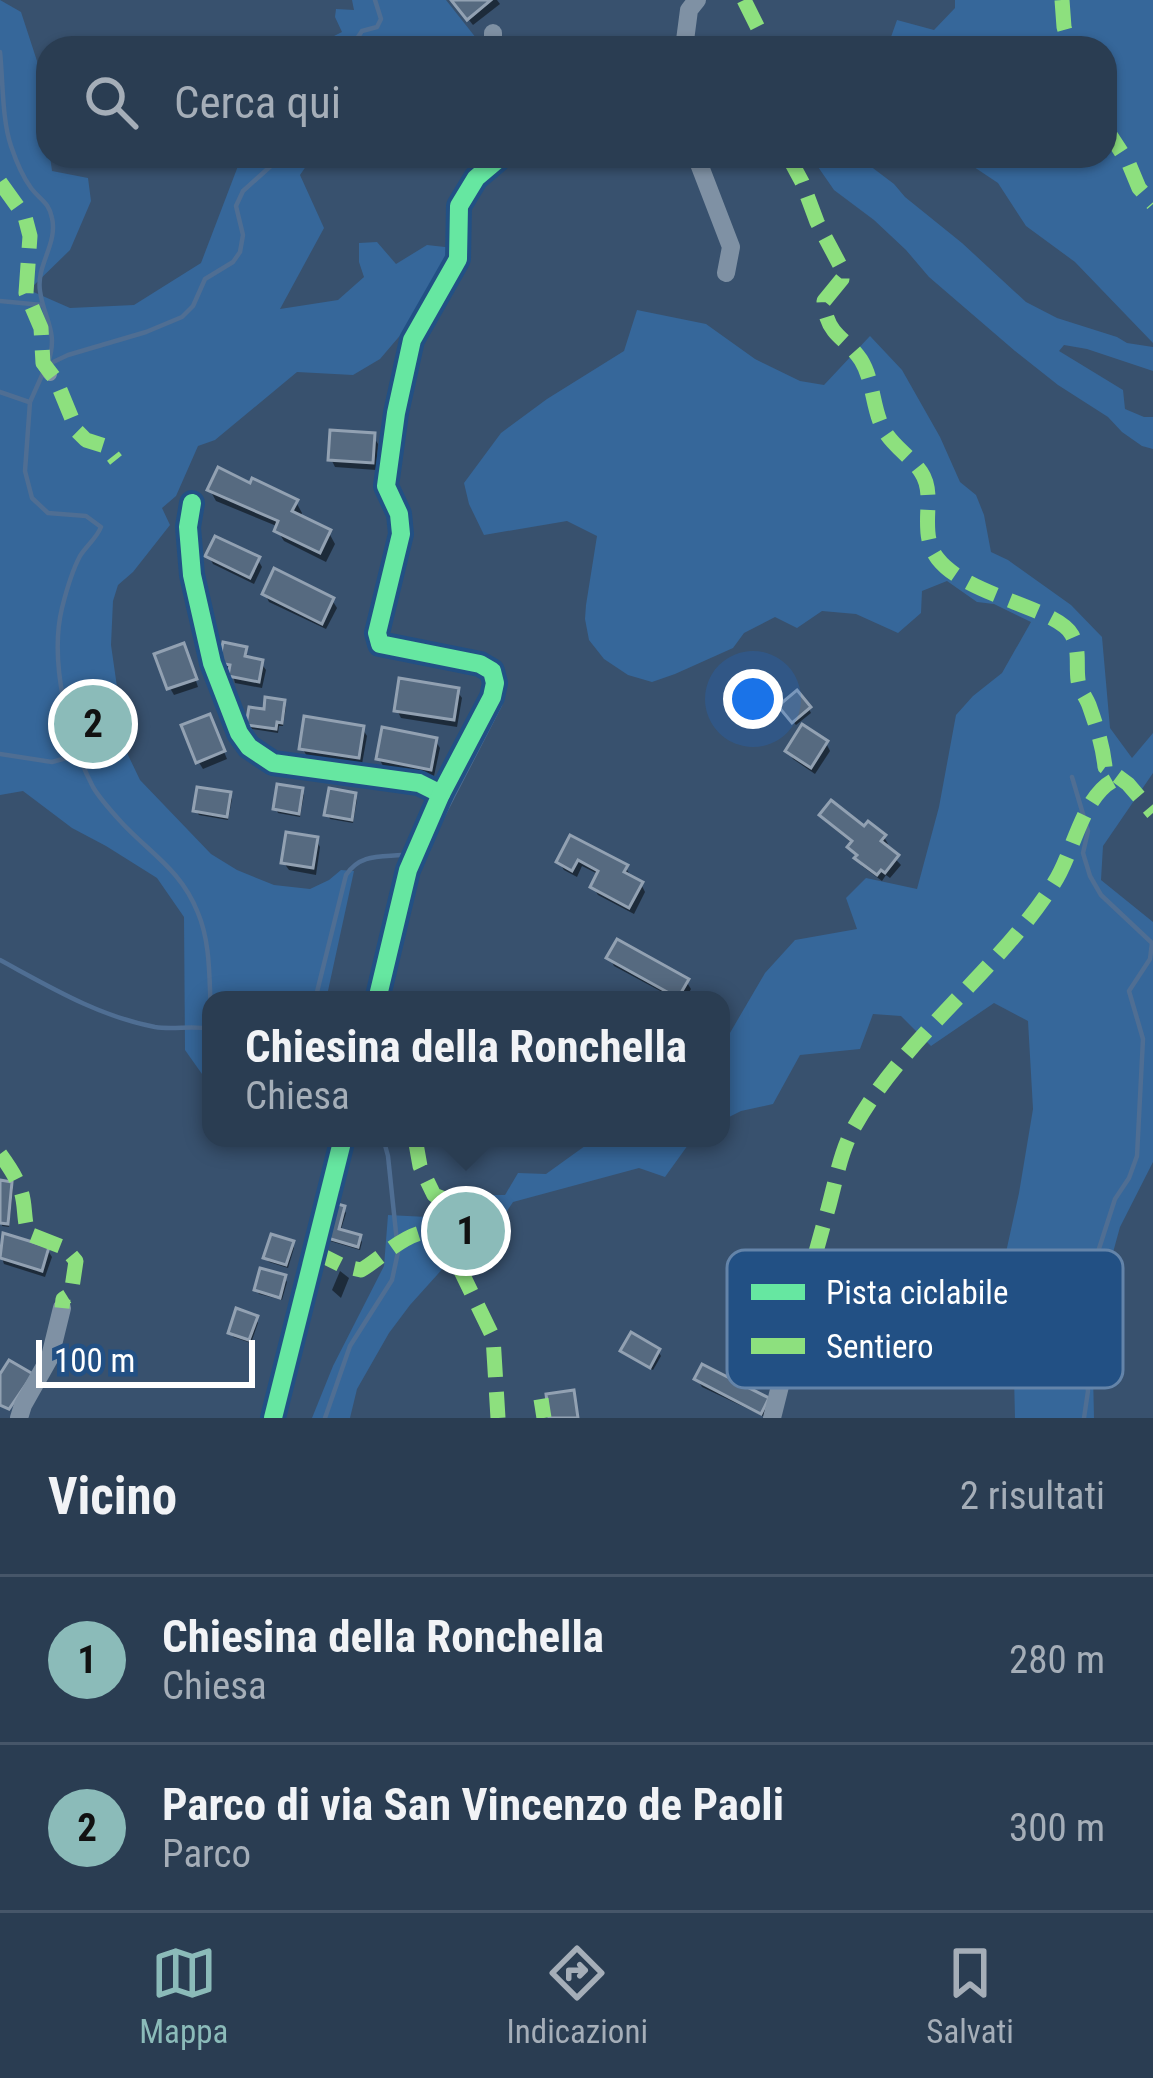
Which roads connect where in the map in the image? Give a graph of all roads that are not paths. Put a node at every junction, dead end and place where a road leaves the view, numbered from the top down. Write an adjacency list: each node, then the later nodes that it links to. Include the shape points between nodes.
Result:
1 (697, 0): 2 (street)
2 (685, 36)
3 (488, 168): 7 (street, via 459,206 458,259 412,340 386,486 401,534 379,616 380,644 480,664 495,683)
4 (701, 168): 5 (street, via 731,247)
5 (726, 273)
6 (192, 503): 7 (street, via 192,575 212,664 249,747 273,764 419,783)
7 (441, 794): 8 (street, via 408,870)
8 (379, 991)
9 (341, 1147): 13 (street)
10 (62, 1308): 12 (street, via 50,1357)
11 (780, 1388): 14 (street)
12 (19, 1418)
13 (273, 1418)
14 (772, 1418)

